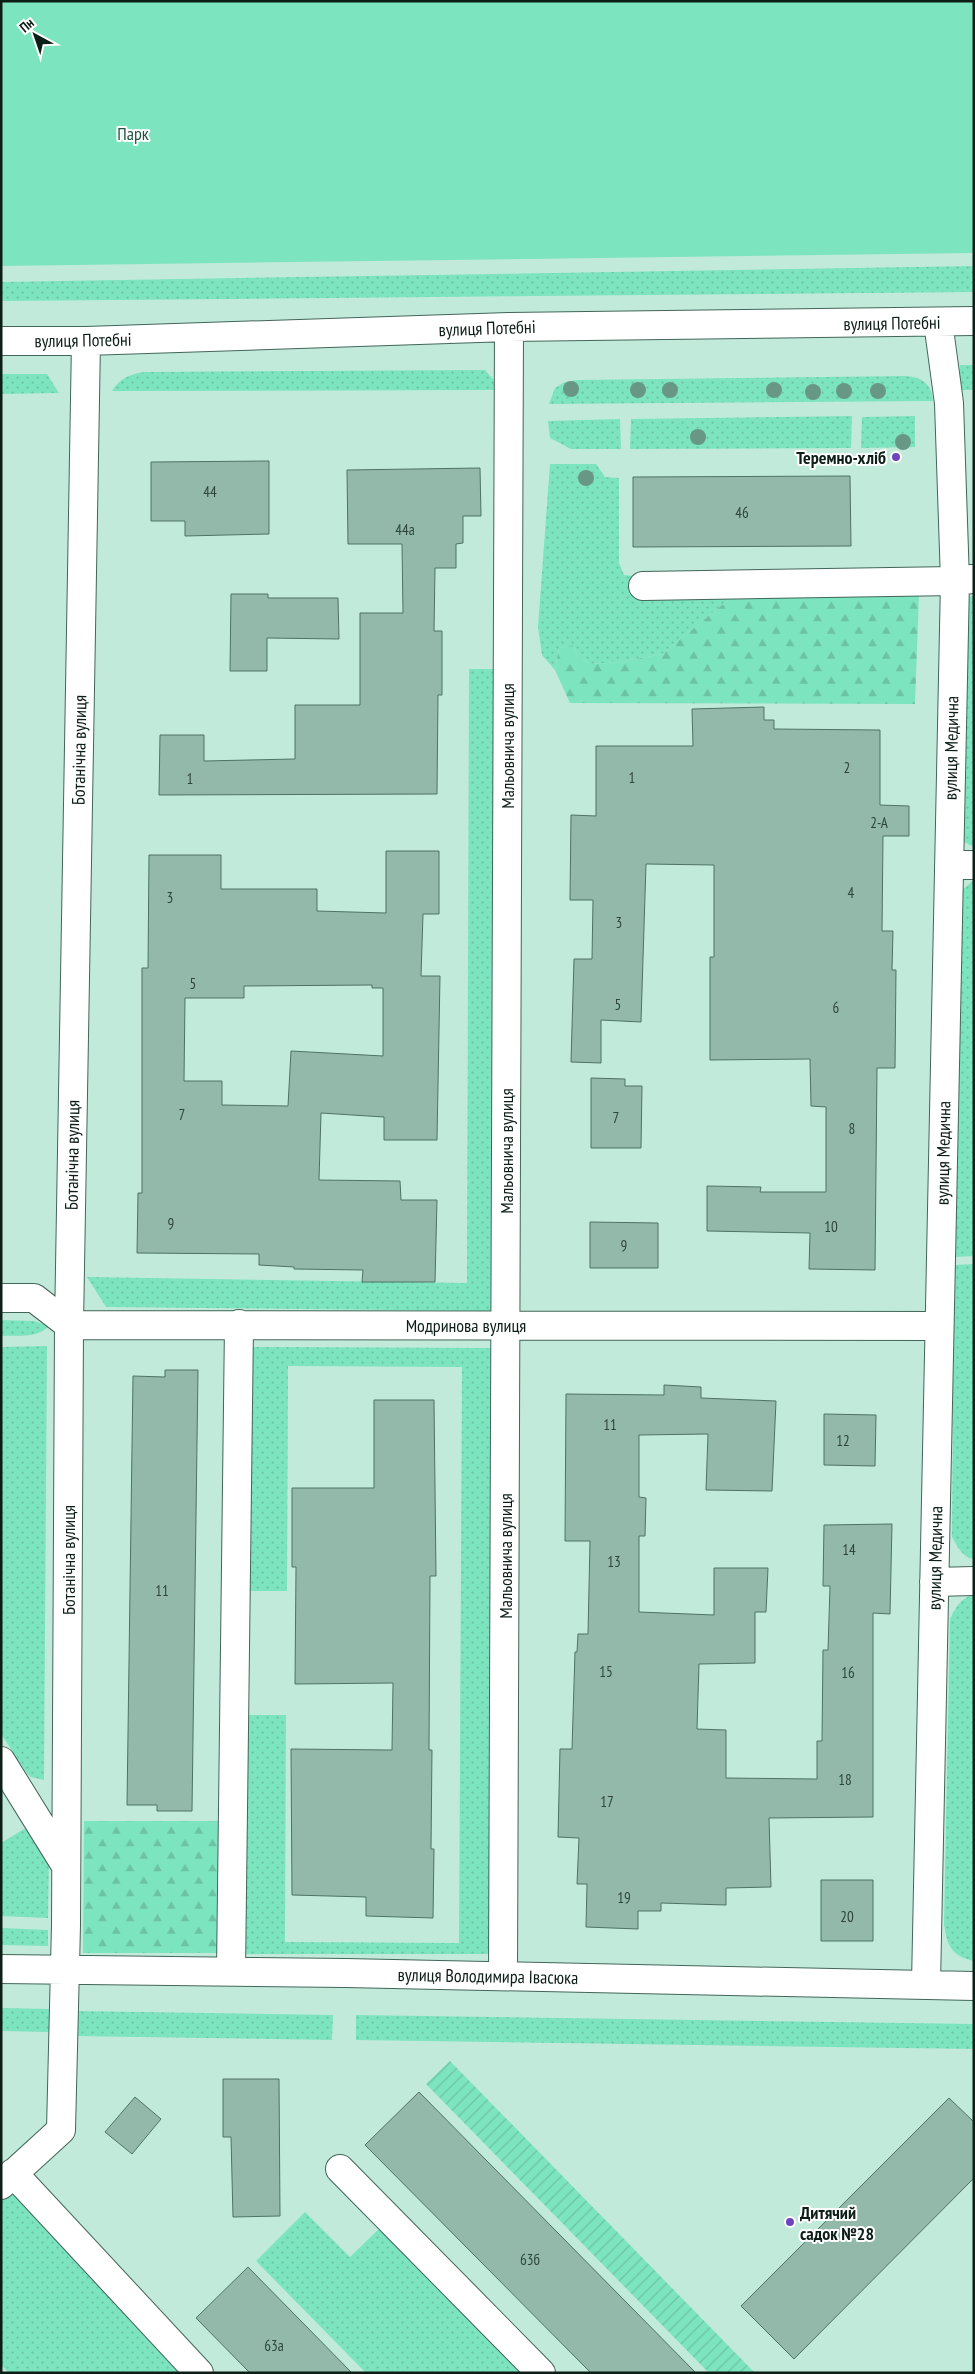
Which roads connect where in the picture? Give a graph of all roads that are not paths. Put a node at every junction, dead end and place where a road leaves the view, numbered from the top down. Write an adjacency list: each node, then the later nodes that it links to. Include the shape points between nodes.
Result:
1 (974, 321): 2 (street, вулиця Потебні)
2 (938, 322): 3 (street, вулиця Потебні); 6 (street, вулиця Медична, via 949,403)
3 (509, 327): 5 (street, вулиця Потебні); 12 (street, Мальовнича вулиця)
4 (1, 341): 5 (street, вулиця Потебні)
5 (86, 341): 11 (street, Ботанічна вулиця)
6 (964, 580): 7 (street); 8 (street, вулиця Медична)
7 (643, 586)
8 (961, 865): 13 (street, вулиця Медична)
9 (1, 1298): 11 (street, via 34,1298)
10 (239, 1324): 11 (street, Модринова вулиця); 12 (street, Модринова вулиця); 20 (street)
11 (69, 1325): 17 (street, Ботанічна вулиця)
12 (505, 1325): 13 (street, Модринова вулиця); 21 (street, Мальовнича вулиця)
13 (940, 1326): 15 (street, вулиця Медична)
14 (974, 1581): 15 (street)
15 (934, 1582): 22 (street, вулиця Медична)
16 (1, 1760): 17 (street)
17 (66, 1866): 19 (street, Ботанічна вулиця)
18 (1, 1969): 19 (street, вулиця Володимира Івасюка)
19 (65, 1969): 20 (street, вулиця Володимира Івасюка); 25 (street, Ботанічна вулиця, via 61,2130)
20 (231, 1971): 21 (street, вулиця Володимира Івасюка)
21 (503, 1976): 22 (street, вулиця Володимира Івасюка)
22 (926, 1984): 23 (street, вулиця Володимира Івасюка)
23 (974, 1986)
24 (340, 2169): 27 (street)
25 (7, 2179): 26 (street)
26 (199, 2373)
27 (541, 2373)

